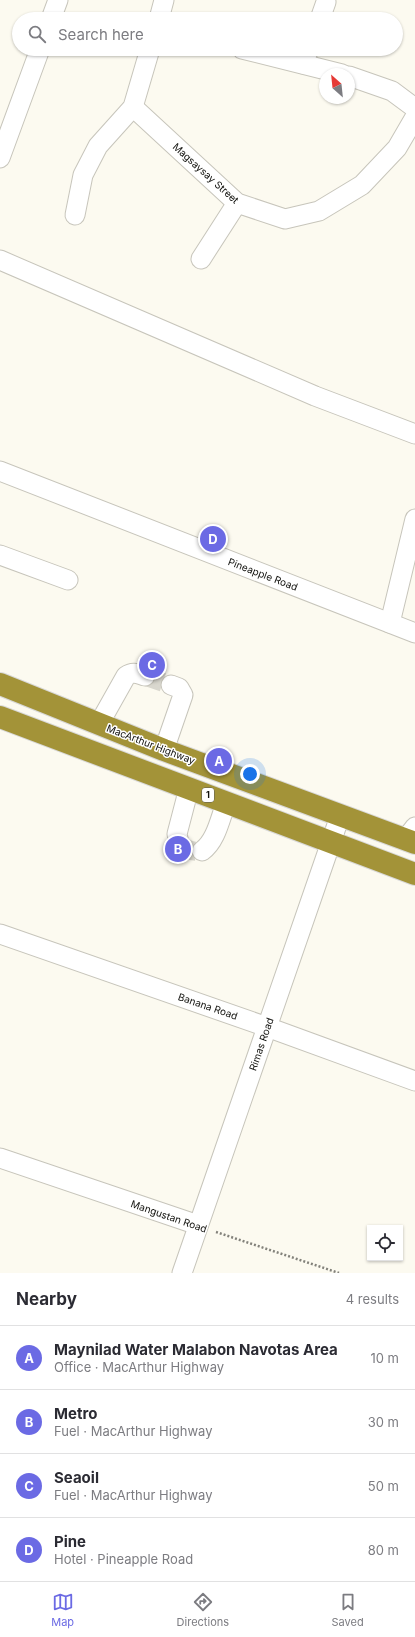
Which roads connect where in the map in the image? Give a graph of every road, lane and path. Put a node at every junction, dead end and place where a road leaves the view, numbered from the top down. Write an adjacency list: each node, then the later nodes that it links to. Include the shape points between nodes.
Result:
1 (58, 0): 3 (street)
2 (164, 0): 4 (street)
3 (54, 12)
4 (161, 12)
5 (37, 56): 13 (street)
6 (148, 56): 10 (street)
7 (306, 56): 8 (street)
8 (330, 68)
9 (355, 78): 11 (street, via 392,91)
10 (133, 107): 14 (street, Magsaysay Street); 15 (street, via 98,146 83,175)
11 (415, 108)
12 (415, 118): 14 (street, Magsaysay Street, via 397,148 362,185 319,211 285,219)
13 (0, 158)
14 (237, 203): 16 (street)
15 (75, 215)
16 (201, 259)
17 (0, 260): 18 (street, via 315,396)
18 (415, 434)
19 (0, 472): 23 (street, Pineapple Road)
20 (415, 519): 23 (street)
21 (0, 554): 22 (street)
22 (68, 580)
23 (390, 623): 24 (street, Pineapple Road)
24 (415, 633)
25 (145, 676): 29 (street, via 135,673 126,676)
26 (0, 684): 29 (highway, MacArthur Highway)
27 (171, 685): 30 (street, via 179,688 183,695)
28 (0, 717): 31 (highway, 1)
29 (99, 724): 30 (highway, MacArthur Highway)
30 (164, 750): 33 (highway, MacArthur Highway)
31 (189, 788): 32 (highway, 1); 36 (street, via 177,834)
32 (226, 803): 35 (highway, 1); 37 (street, via 209,846)
33 (340, 816): 34 (highway, MacArthur Highway); 35 (street, Rimas Road)
34 (412, 837)
35 (331, 842): 38 (highway, 1); 40 (street, Rimas Road)
36 (179, 843)
37 (202, 851)
38 (415, 874)
39 (0, 934): 40 (street, Banana Road)
40 (267, 1027): 41 (street, Banana Road); 43 (street, Rimas Road)
41 (415, 1081)
42 (0, 1158): 43 (street, Mangustan Road)
43 (198, 1225): 44 (street, Rimas Road); 45 (path, Mangustan Road)
44 (182, 1273)
45 (339, 1273)

